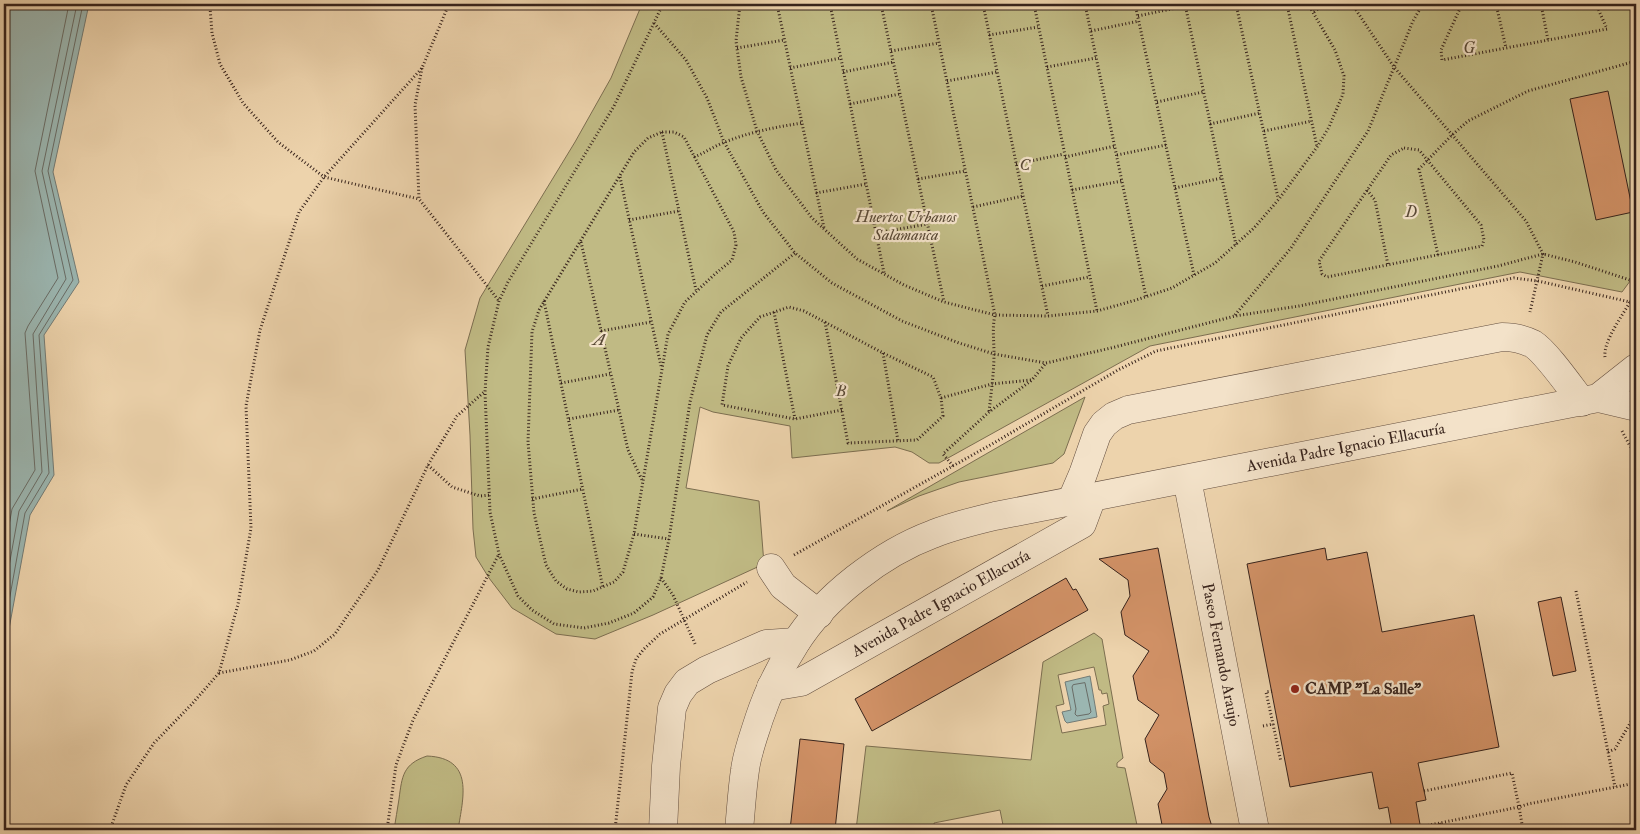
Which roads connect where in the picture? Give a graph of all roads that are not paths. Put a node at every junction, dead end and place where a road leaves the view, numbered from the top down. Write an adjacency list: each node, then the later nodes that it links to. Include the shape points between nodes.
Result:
1 (1636, 368): 2 (street, Avenida Padre Ignacio Ellacuría)
2 (1590, 400): 3 (street, Avenida Padre Ignacio Ellacuría); 4 (street, Avenida Padre Ignacio Ellacuría); 5 (street, via 1535,345 1502,337 1128,410 1114,416 1097,434 1083,474)
3 (1629, 417)
4 (1188, 479): 5 (street, Avenida Padre Ignacio Ellacuría); 12 (street, Paseo Fernando Araujo)
5 (1081, 499): 7 (street, Avenida Padre Ignacio Ellacuría, via 995,516 932,534 867,570); 9 (street, Avenida Padre Ignacio Ellacuría, via 1082,524 801,682)
6 (771, 568): 7 (street, via 783,586)
7 (819, 614): 8 (street, Avenida Padre Ignacio Ellacuría)
8 (796, 642): 9 (street, Avenida Padre Ignacio Ellacuría); 10 (street, via 766,644 707,670 687,682 678,694 672,708)
9 (772, 686): 11 (street, Avenida Padre Ignacio Ellacuría, via 745,768)
10 (663, 830)
11 (739, 830)
12 (1255, 830)

